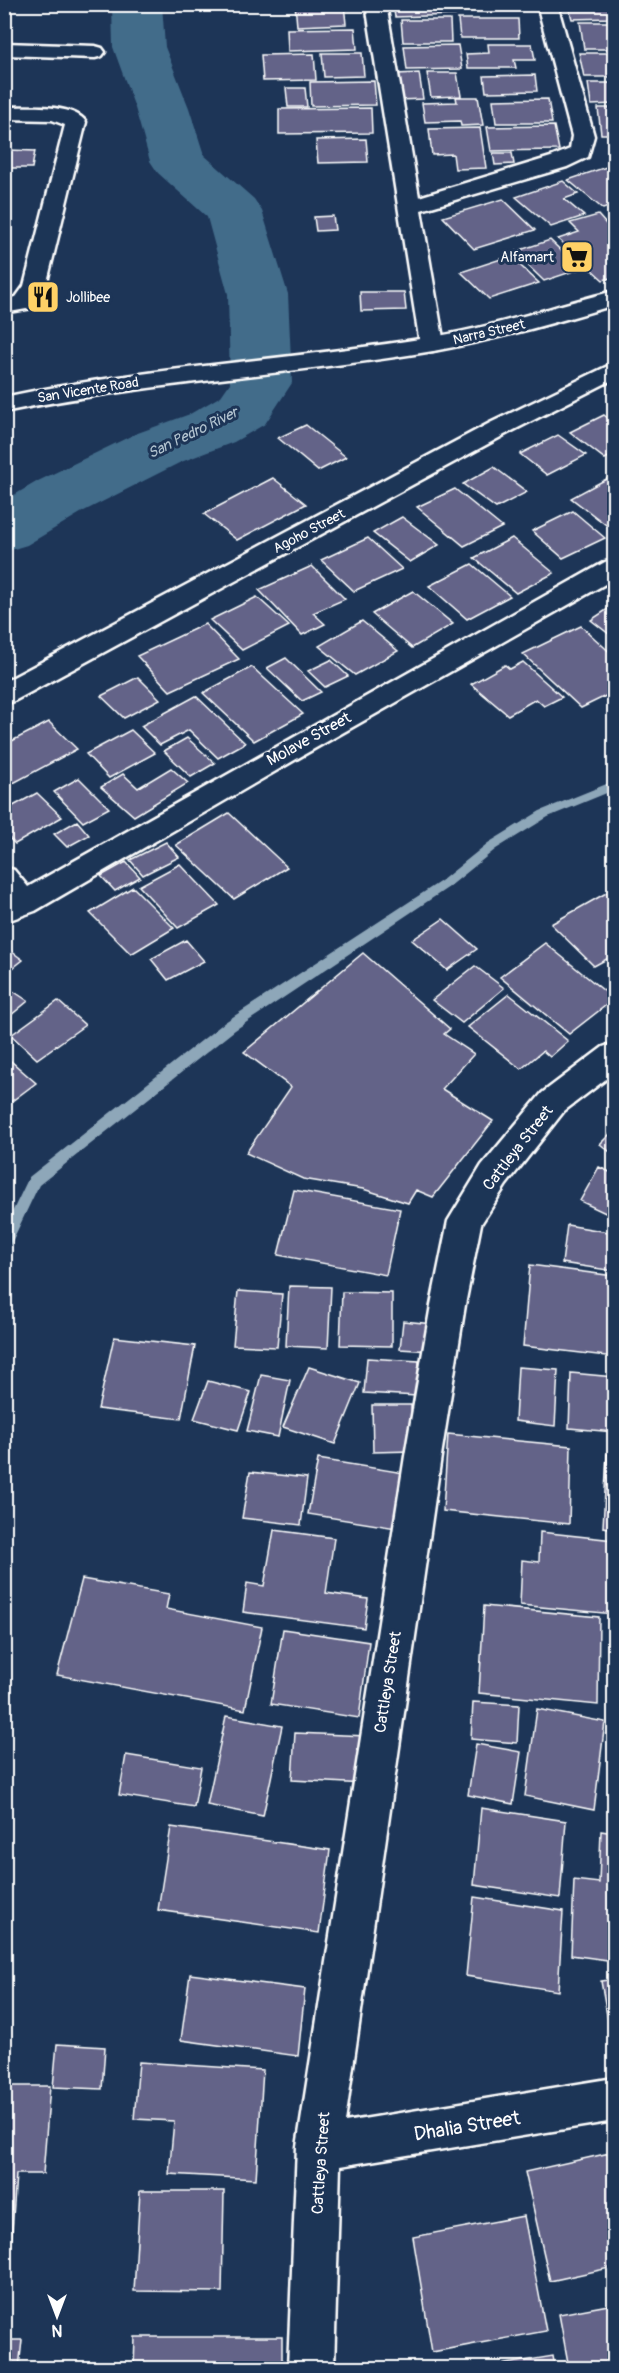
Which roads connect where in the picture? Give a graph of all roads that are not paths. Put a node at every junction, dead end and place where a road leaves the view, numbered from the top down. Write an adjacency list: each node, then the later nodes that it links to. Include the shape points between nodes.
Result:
1 (376, 4): 6 (street)
2 (547, 4): 6 (street, via 583,136 580,152 559,162)
3 (4, 49): 4 (street)
4 (95, 52)
5 (4, 113): 8 (street, via 55,114 76,122 35,286 24,303)
6 (411, 206): 9 (street)
7 (615, 298): 9 (street, Narra Street, via 501,331)
8 (4, 306)
9 (432, 344): 11 (street, Narra Street)
10 (615, 370): 14 (street, Agoho Street, via 499,428)
11 (172, 376): 12 (street, San Vicente Road)
12 (4, 405)
13 (615, 568): 16 (street, Molave Street)
14 (4, 694)
15 (4, 878): 16 (street)
16 (14, 907)
17 (615, 1056): 19 (street, Cattleya Street, via 553,1102 494,1175 465,1221 421,1468)
18 (615, 2100): 19 (street, Dhalia Street)
19 (319, 2147): 20 (street, Cattleya Street)
20 (311, 2368)

